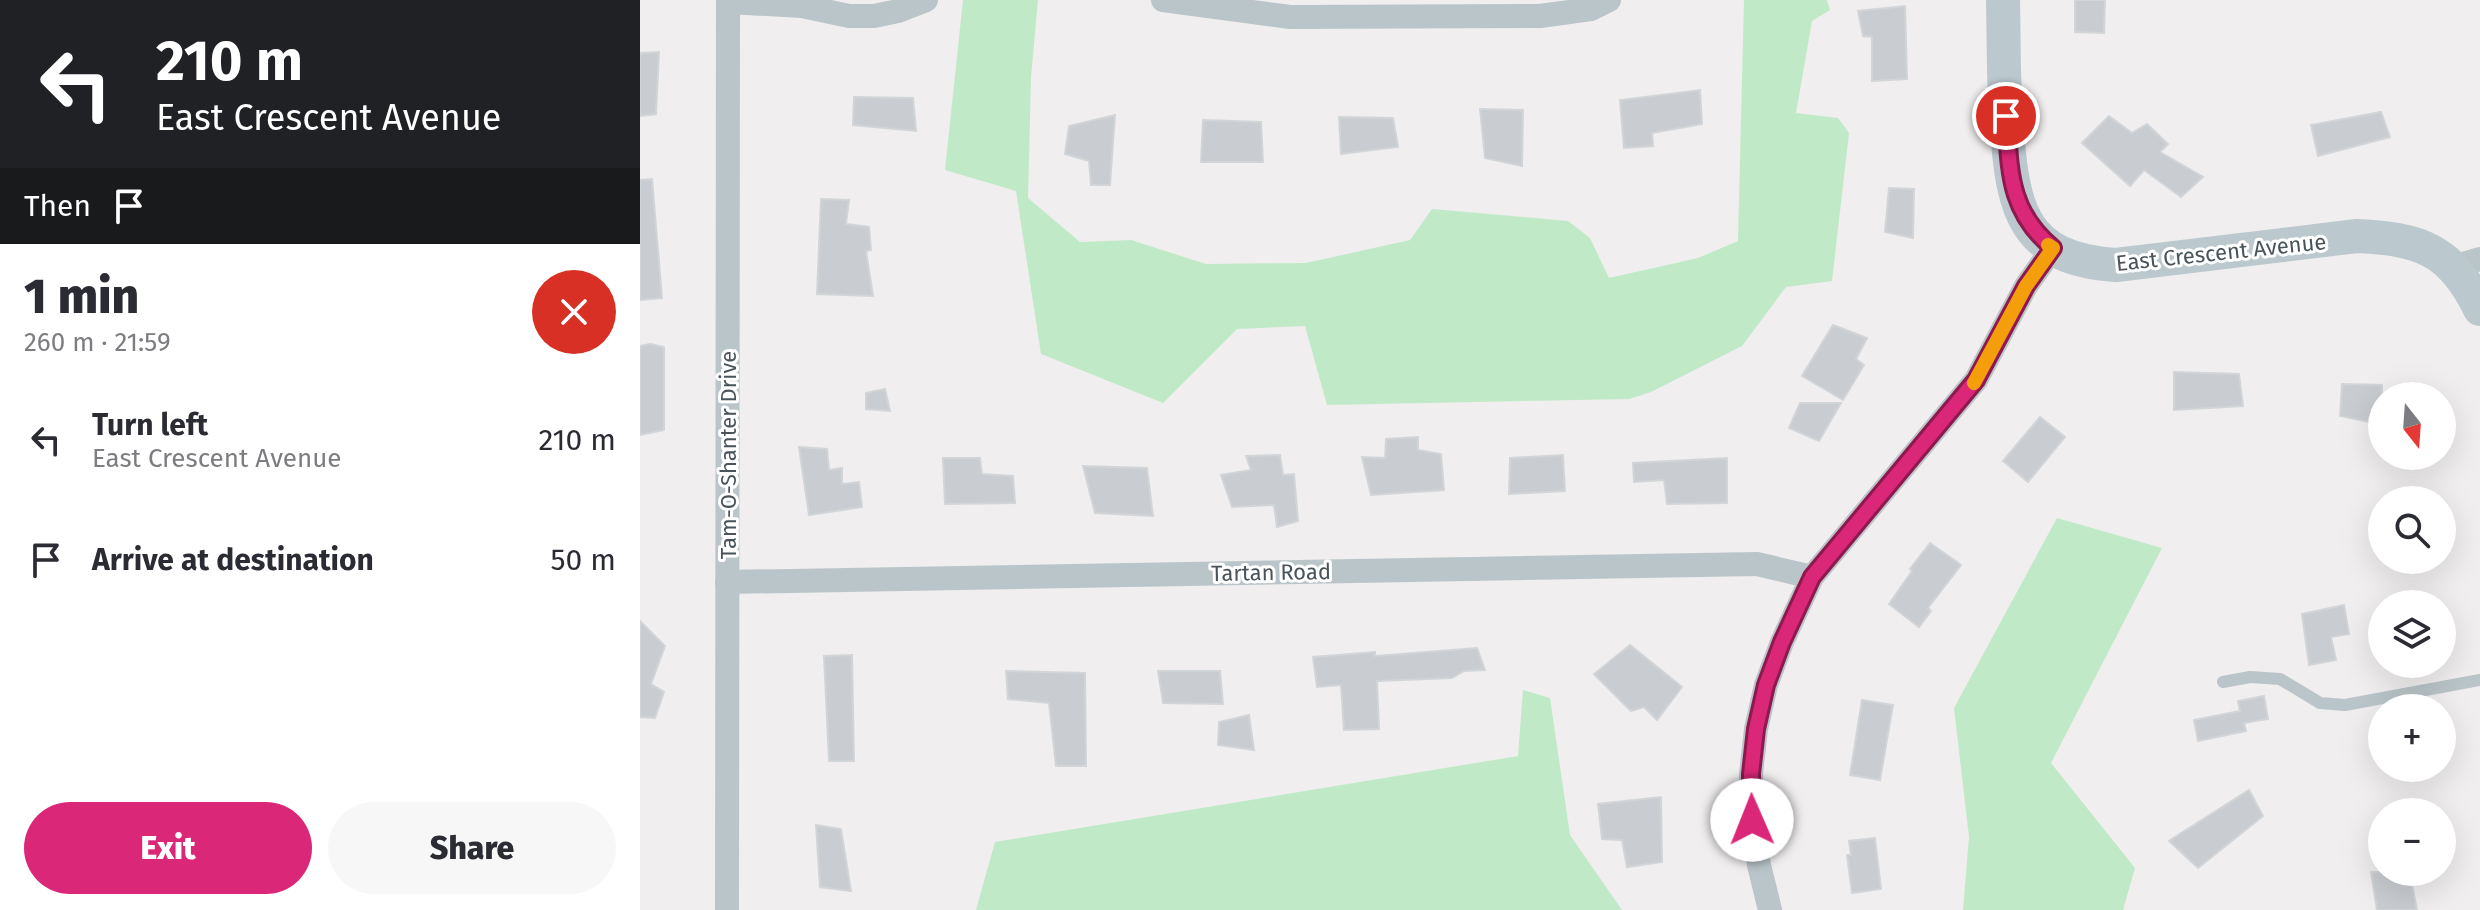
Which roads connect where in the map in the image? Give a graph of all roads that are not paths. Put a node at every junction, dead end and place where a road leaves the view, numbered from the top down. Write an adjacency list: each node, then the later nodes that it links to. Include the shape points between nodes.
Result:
1 (926, 0): 4 (street, via 874,16)
2 (1609, 0): 5 (street, via 1591,9 1540,16 1290,17)
3 (2003, 0): 6 (street, East Crescent Avenue, via 2012,185 2026,221)
4 (728, 1): 10 (street, Tam-O-Shanter Drive)
5 (1179, 1)
6 (2053, 248): 7 (street, East Crescent Avenue, via 2090,264 2116,265 2357,236 2414,242); 9 (street, via 2026,286 1976,380)
7 (2466, 263): 8 (street, East Crescent Avenue, via 2465,281)
8 (2480, 309)
9 (1812, 577): 10 (street, Tartan Road, via 1757,564); 14 (street, via 1766,685 1756,729 1752,820)
10 (727, 582): 13 (street, Tam-O-Shanter Drive)
11 (2480, 680): 12 (lane, via 2345,705 2320,703 2280,679)
12 (2223, 682)
13 (727, 910)
14 (1770, 910)

